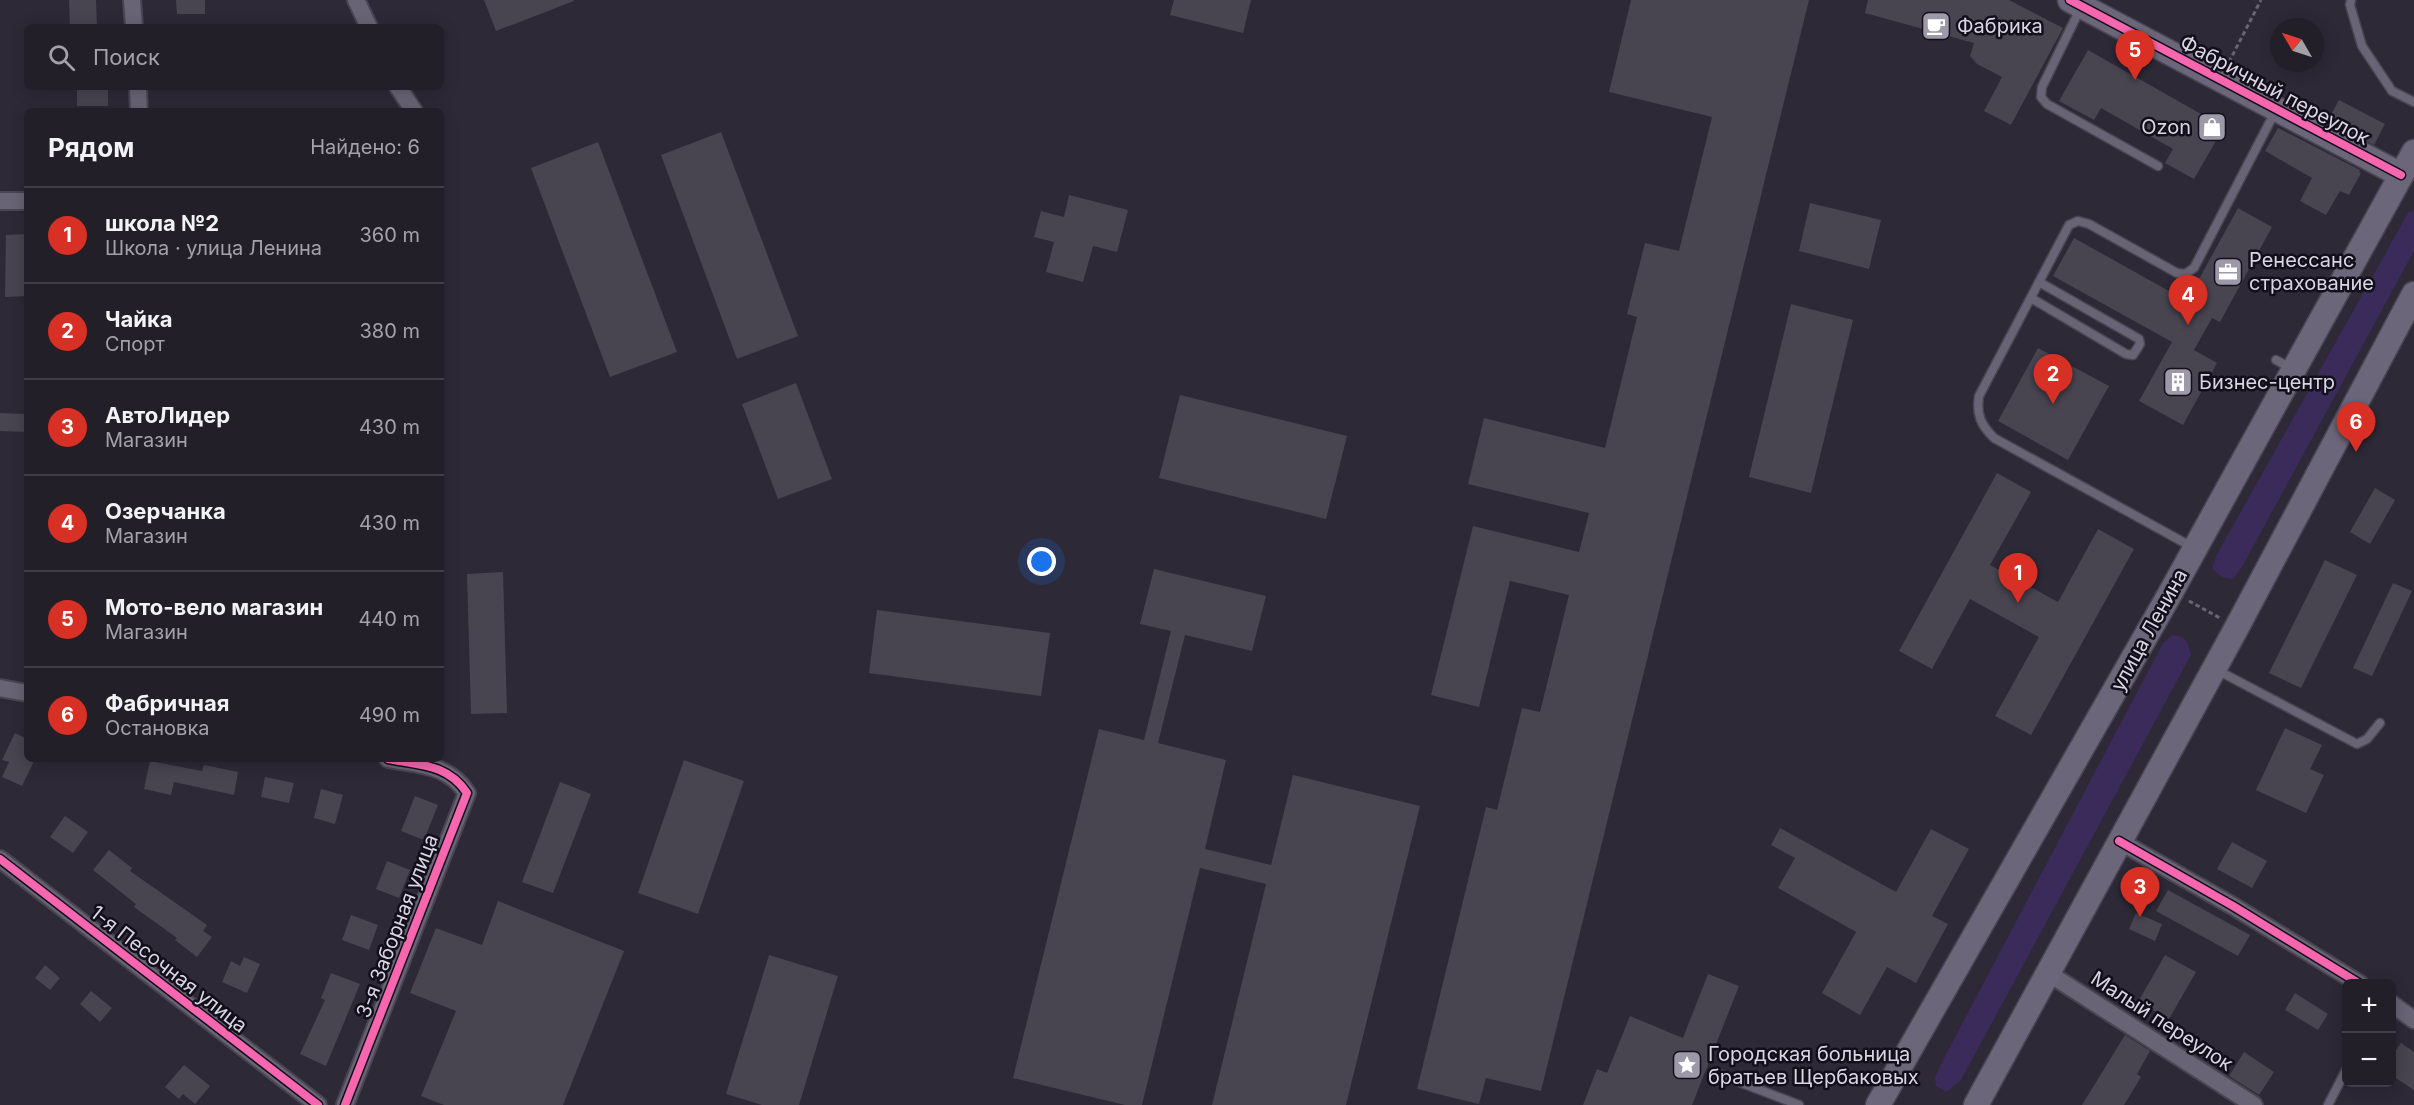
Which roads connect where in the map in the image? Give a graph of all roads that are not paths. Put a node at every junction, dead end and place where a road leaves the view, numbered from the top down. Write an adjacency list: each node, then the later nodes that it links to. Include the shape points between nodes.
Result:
1 (132, 0): 5 (street)
2 (356, 0): 6 (street)
3 (2350, 0): 9 (lane, via 2362,46 2392,91)
4 (2076, 3): 12 (main road, Фабричный переулок); 14 (lane, via 2041,97)
5 (134, 24)
6 (368, 24)
7 (138, 90): 10 (street)
8 (400, 90): 11 (street)
9 (2414, 102)
10 (139, 108)
11 (412, 108)
12 (2277, 109): 15 (main road, Фабричный переулок); 18 (lane, via 2194,268 2185,274 2177,273 2078,221 2069,225)
13 (2414, 152): 15 (main road, улица Ленина)
14 (2158, 166)
15 (2401, 175): 21 (main road, улица Ленина, via 2284,364)
16 (0, 201): 17 (street)
17 (24, 201)
18 (2039, 282): 20 (lane); 20 (lane, via 2139,339 2140,344 2133,355 2126,354)
19 (2414, 294): 22 (main road)
20 (2031, 298): 21 (lane, via 1979,396 1977,410 1983,426 1994,438)
21 (2194, 548): 39 (main road, улица Ленина)
22 (2214, 669): 25 (lane, via 2357,744 2367,739); 28 (main road)
23 (0, 688): 24 (street)
24 (24, 692)
25 (2380, 723)
26 (420, 762): 27 (street)
27 (441, 764): 37 (street, 3-я Заборная улица, via 466,793)
28 (2119, 841): 30 (main road); 31 (street)
29 (0, 859): 36 (street, 1-я Песочная улица)
30 (2048, 973): 40 (main road); 41 (street, Малый переулок)
31 (2352, 979)
32 (2396, 1007): 33 (street)
33 (2414, 1020)
34 (1716, 1073): 38 (lane)
35 (2342, 1078): 42 (lane)
36 (318, 1105)
37 (345, 1105)
38 (1799, 1105)
39 (1878, 1105)
40 (1976, 1105)
41 (2254, 1105)
42 (2328, 1105)

